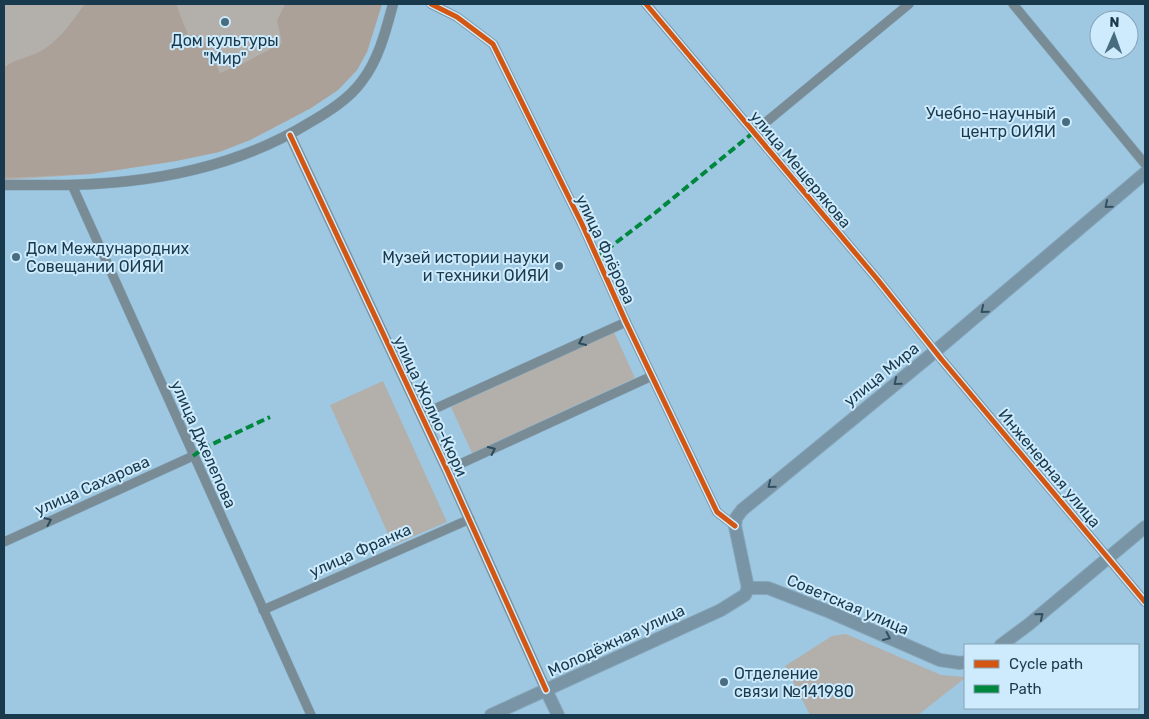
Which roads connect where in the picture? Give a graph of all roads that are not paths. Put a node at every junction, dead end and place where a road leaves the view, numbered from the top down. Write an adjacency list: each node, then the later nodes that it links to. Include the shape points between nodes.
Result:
1 (393, 4): 7 (street, via 374,63 362,82 344,100)
2 (431, 4): 12 (street, улица Флёрова, via 457,17 493,44)
3 (646, 4): 6 (street, улица Мещерякова)
4 (909, 4): 6 (street)
5 (1013, 4): 8 (street)
6 (754, 132): 13 (street, улица Мещерякова)
7 (290, 134): 11 (street, via 248,152 171,175 128,182); 15 (street, улица Жолио-Кюри)
8 (1145, 164)
9 (1145, 173): 13 (main road, улица Мира, one-way to 13)
10 (4, 185): 11 (street)
11 (72, 185): 16 (street, улица Джелепова)
12 (626, 322): 14 (street, улица Флёрова); 15 (street, one-way to 15)
13 (935, 351): 19 (main road, улица Мира, one-way to 19, via 754,499 736,518); 22 (street, Инженерная улица)
14 (652, 376): 17 (street, one-way to 14); 19 (street, улица Флёрова, via 717,512)
15 (421, 415): 17 (street, улица Жолио-Кюри)
16 (193, 456): 21 (street, улица Сахарова, one-way to 16); 25 (street, улица Джелепова)
17 (447, 470): 18 (street, улица Жолио-Кюри)
18 (470, 519): 25 (street, улица Франка); 28 (street, улица Жолио-Кюри)
19 (735, 526): 23 (main road)
20 (1145, 527): 22 (main road)
21 (4, 542)
22 (1109, 558): 24 (street, Инженерная улица); 26 (main road, one-way to 22)
23 (748, 588): 27 (main road, Советская улица, one-way to 27, via 768,588 940,660); 28 (main road, Молодёжная улица, via 745,595 721,610)
24 (1145, 602)
25 (263, 610): 29 (street, улица Джелепова)
26 (1002, 644)
27 (964, 662)
28 (546, 690): 30 (main road, Молодёжная улица); 31 (main road, улица Жолио-Кюри)
29 (310, 715)
30 (491, 715)
31 (558, 715)

